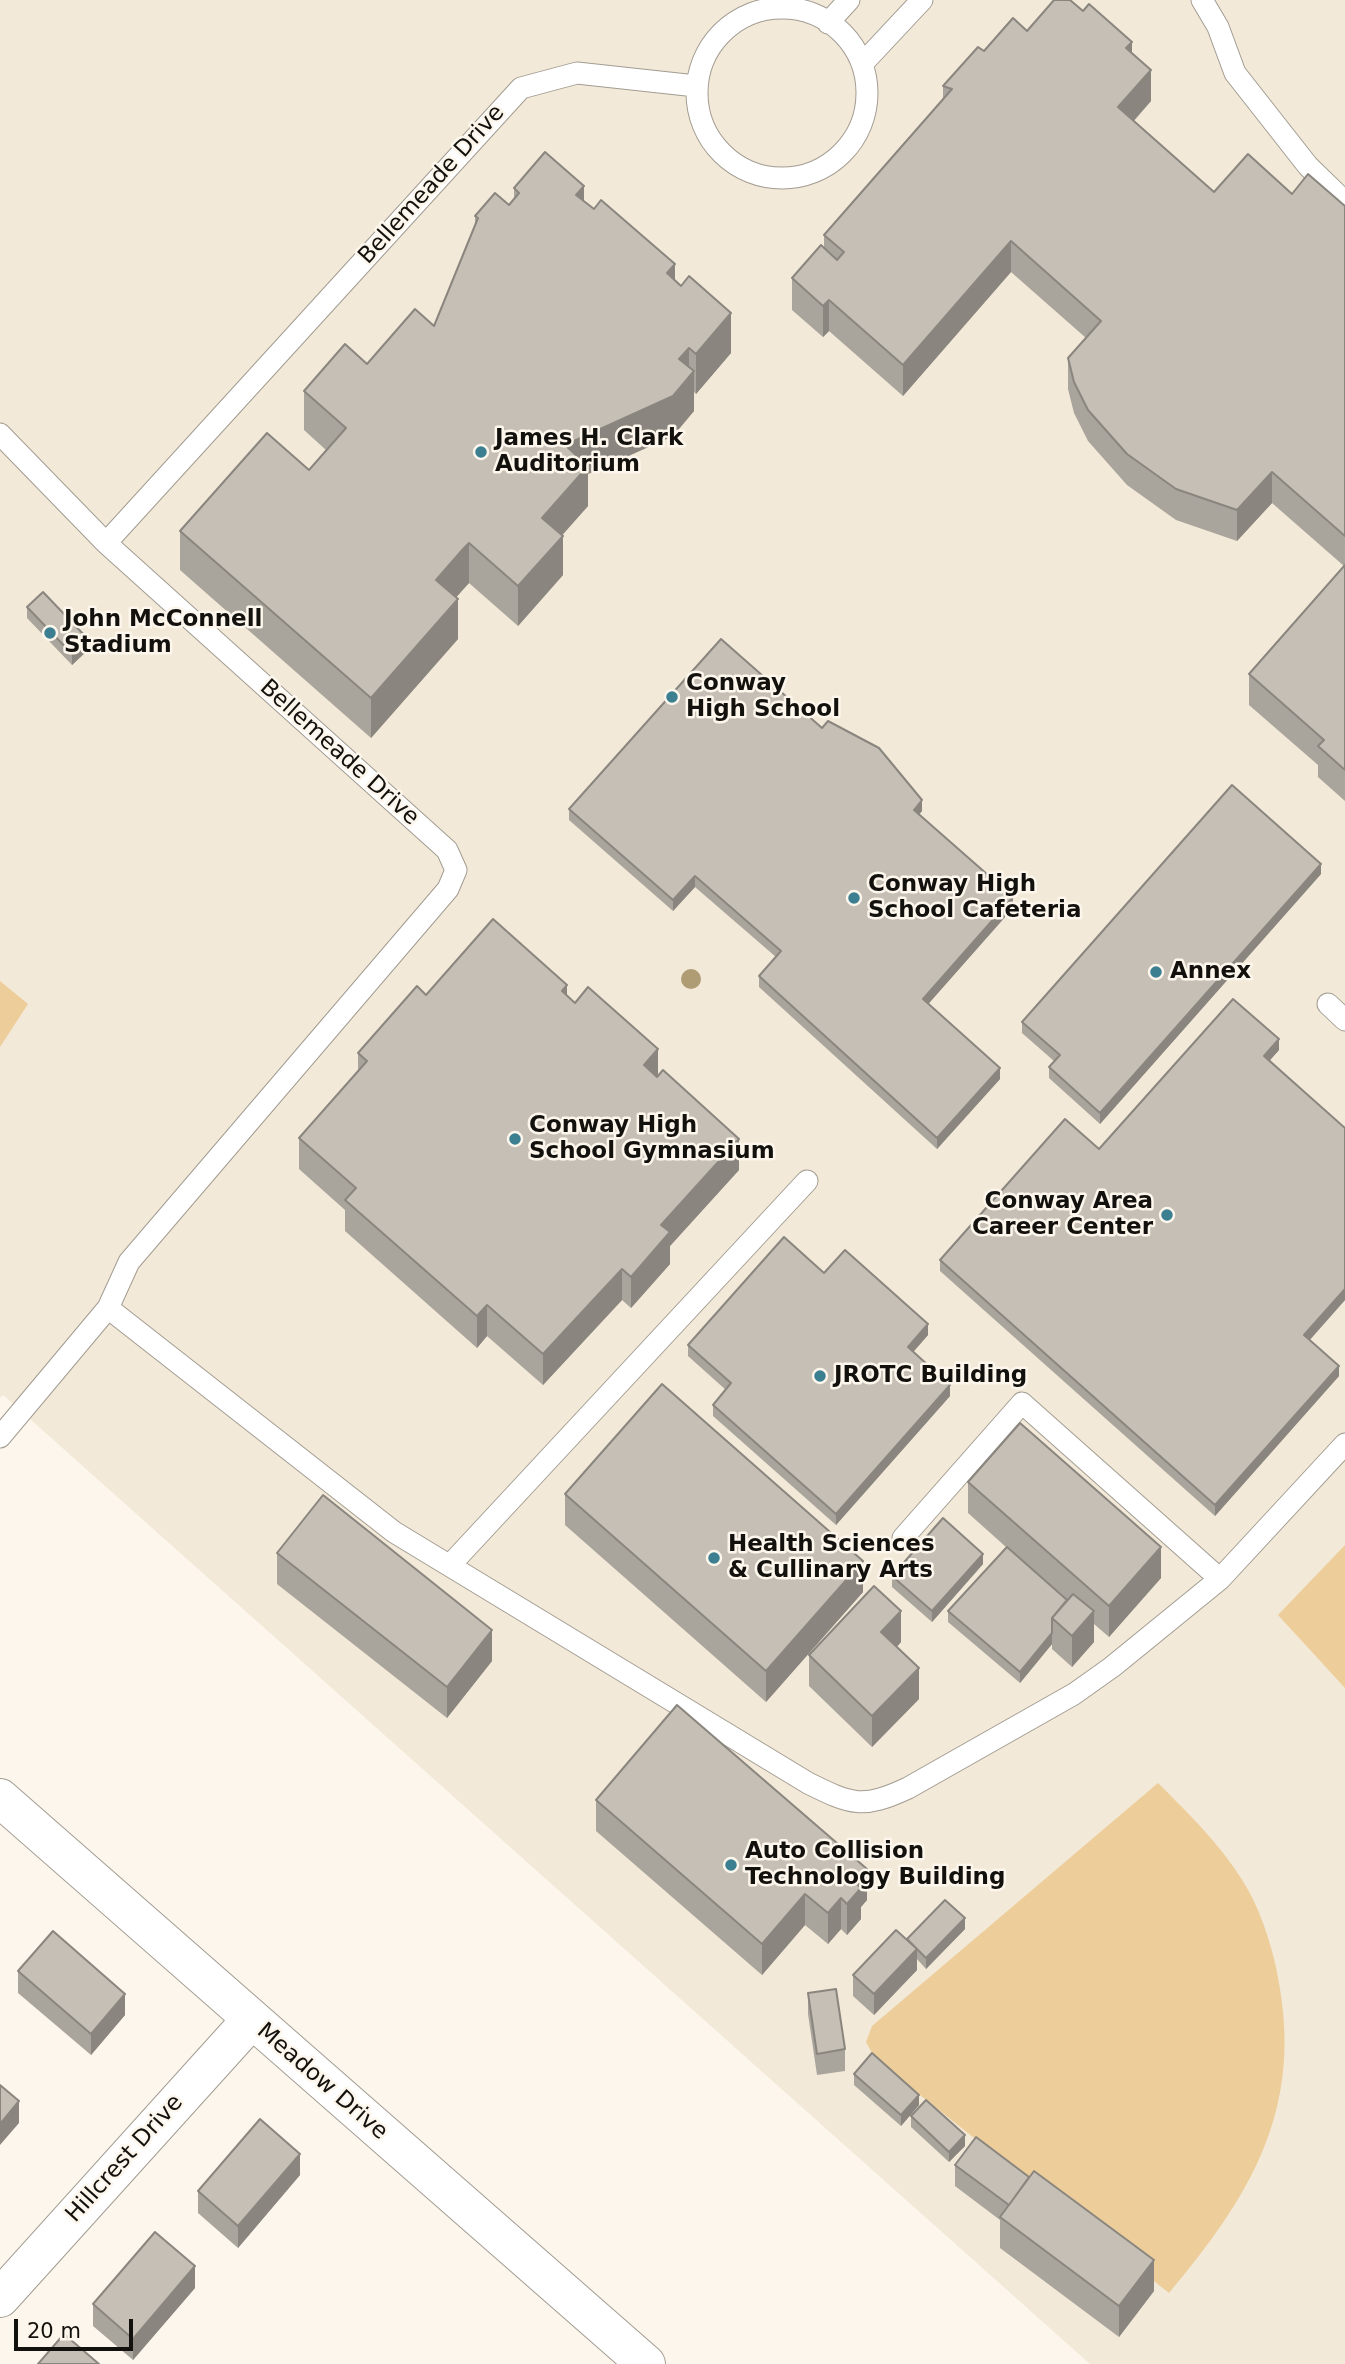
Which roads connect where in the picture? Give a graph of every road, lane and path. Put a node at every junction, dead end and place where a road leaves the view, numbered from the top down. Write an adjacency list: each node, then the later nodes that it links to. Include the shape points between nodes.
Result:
1 (849, 0): 5 (lane)
2 (922, 0): 6 (lane)
3 (1202, 0): 8 (lane, via 1235,73 1308,166)
4 (757, 5): 5 (lane, via 811,12); 7 (lane, via 709,46)
5 (828, 23): 6 (lane, via 853,45)
6 (863, 63): 7 (lane, via 868,96 862,123 848,147 828,165 803,176 765,176 722,154 705,130)
7 (696, 86): 10 (lane, Bellemeade Drive, via 577,73 521,88)
8 (1345, 202)
9 (0, 434): 10 (lane)
10 (106, 543): 14 (lane, Bellemeade Drive, via 447,850 456,870 448,889 129,1262)
11 (1328, 1004): 12 (lane)
12 (1345, 1020)
13 (807, 1181): 18 (lane)
14 (108, 1308): 15 (lane, Bellemeade Drive); 18 (lane, via 394,1532)
15 (0, 1437)
16 (1345, 1444): 19 (lane)
17 (903, 1538): 19 (lane, via 1022,1403)
18 (451, 1564): 19 (lane, via 808,1783 858,1804 877,1802 908,1787 1074,1694)
19 (1220, 1579)
20 (0, 1798): 21 (street, Meadow Drive)
21 (251, 2020): 22 (street, Hillcrest Drive); 23 (street, Meadow Drive)
22 (0, 2298)
23 (646, 2364)

